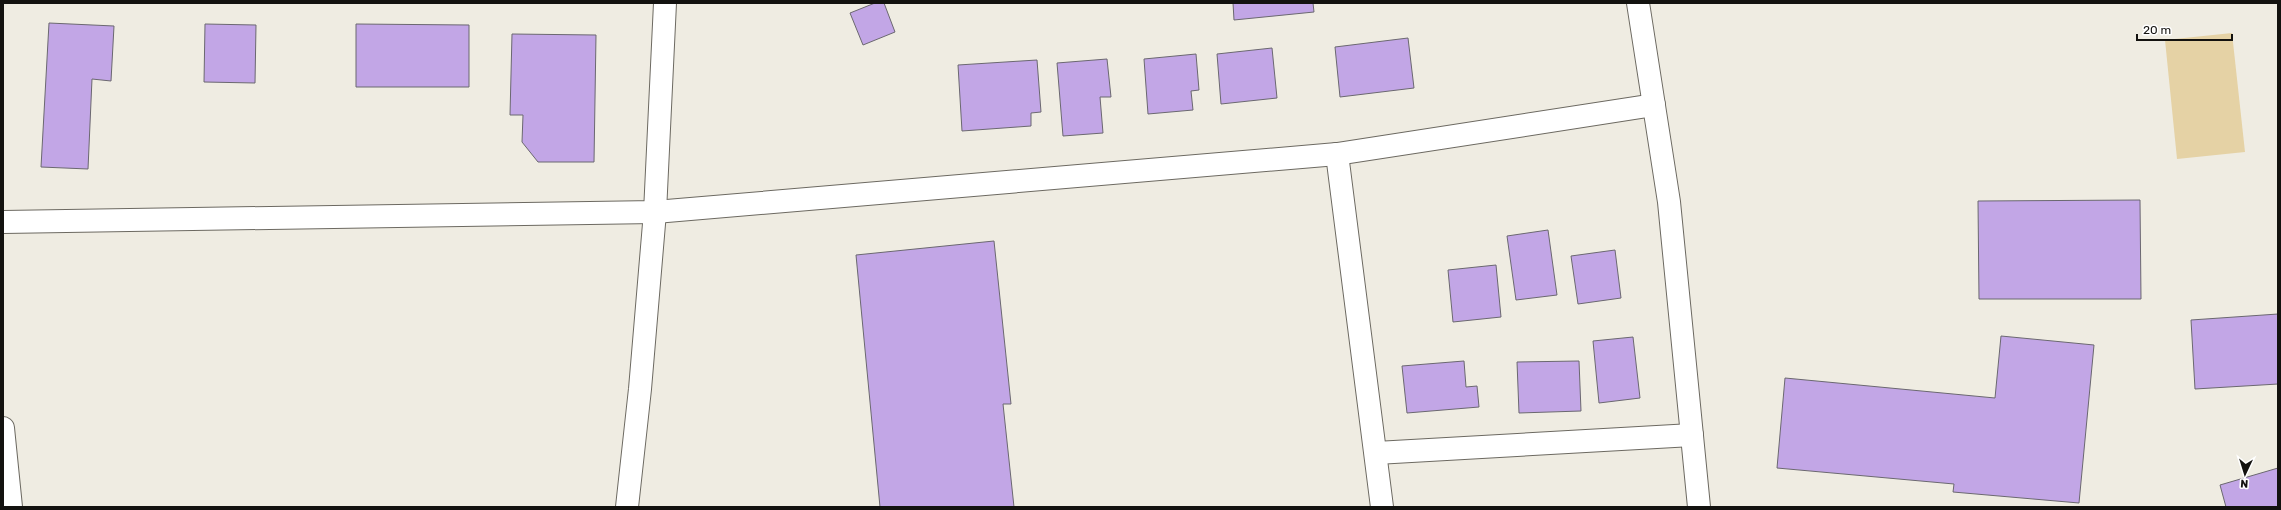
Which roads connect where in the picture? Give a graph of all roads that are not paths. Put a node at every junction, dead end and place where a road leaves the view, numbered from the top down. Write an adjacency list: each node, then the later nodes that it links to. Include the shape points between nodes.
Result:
1 (664, 3): 5 (street)
2 (1638, 3): 3 (street)
3 (1654, 105): 4 (street); 8 (street, via 1669,202)
4 (1337, 154): 5 (street); 9 (street)
5 (655, 212): 6 (street); 11 (street)
6 (3, 222)
7 (3, 428): 10 (street)
8 (1692, 435): 9 (street); 13 (street)
9 (1376, 453): 12 (street)
10 (11, 507)
11 (627, 507)
12 (1382, 507)
13 (1699, 507)

